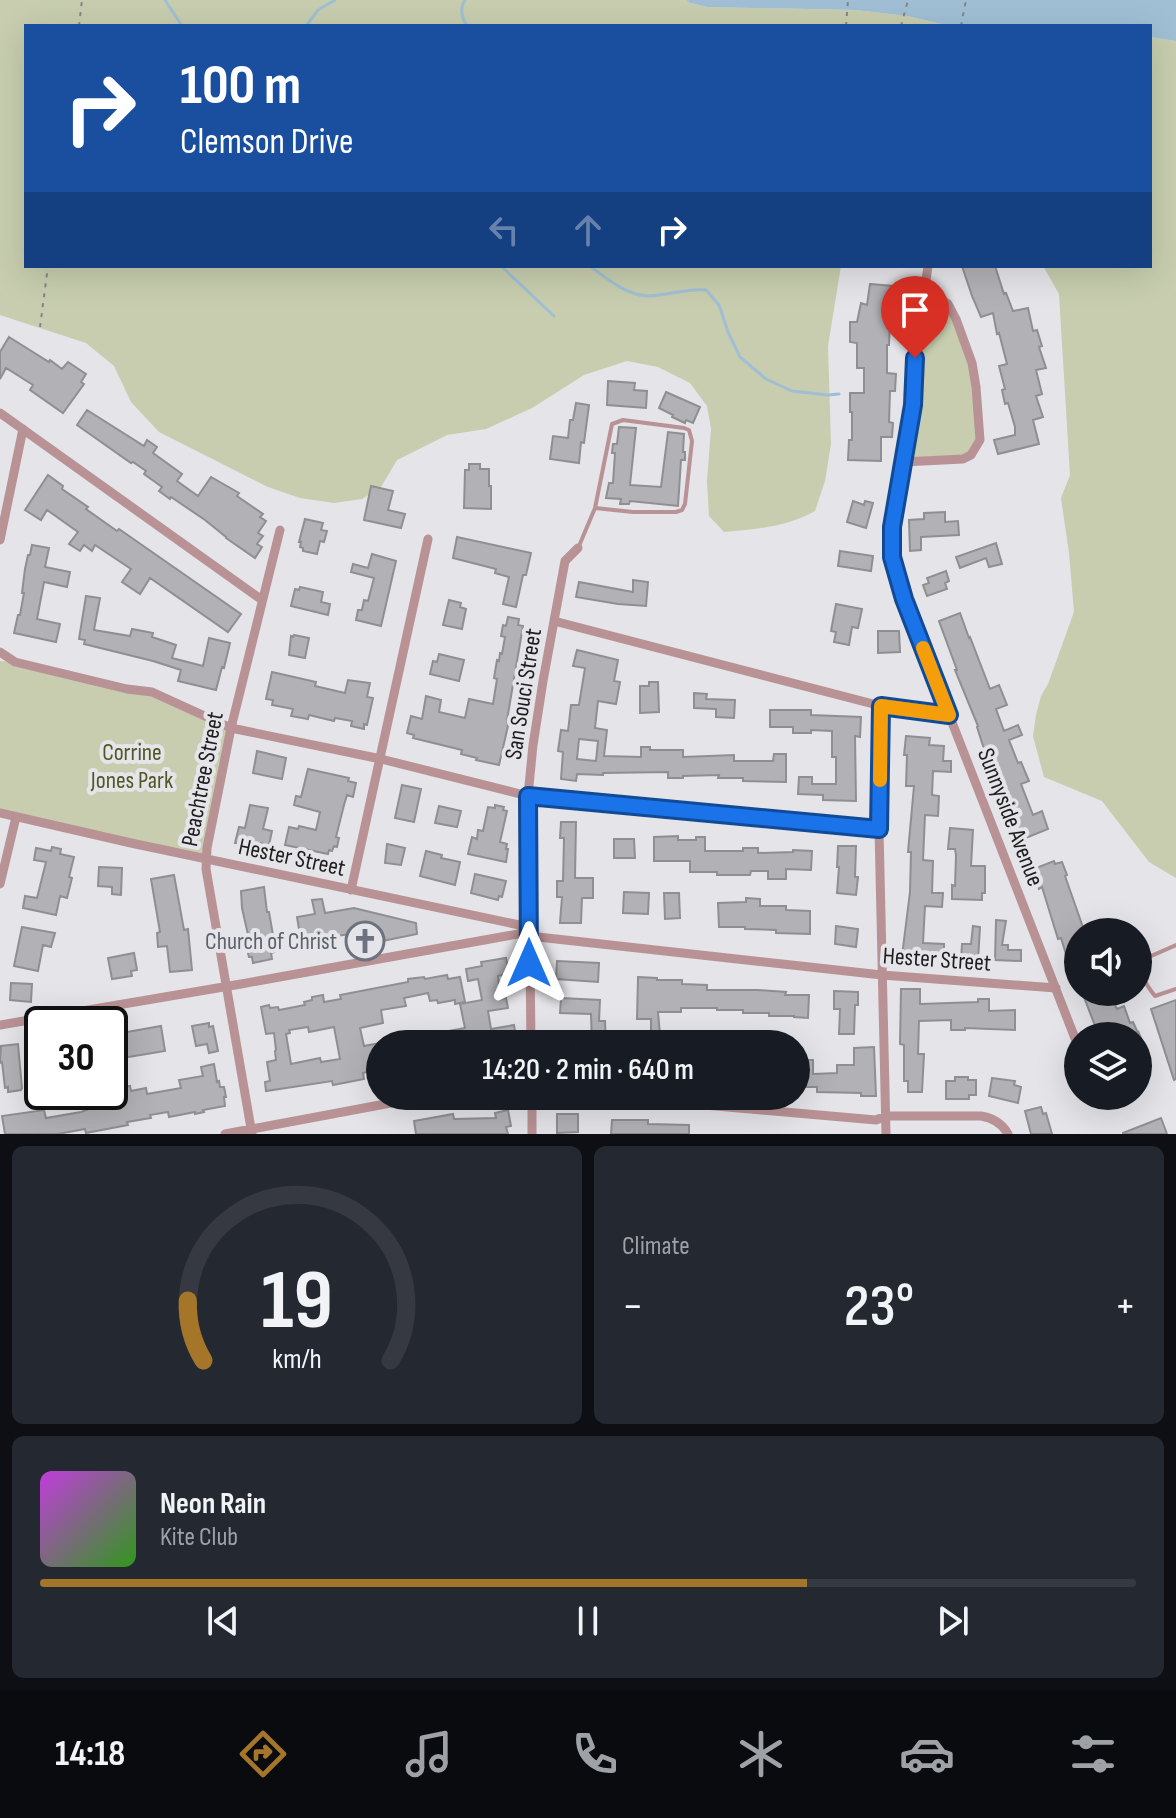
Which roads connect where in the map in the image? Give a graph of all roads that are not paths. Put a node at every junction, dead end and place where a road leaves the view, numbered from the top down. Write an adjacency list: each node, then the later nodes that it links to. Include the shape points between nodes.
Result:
1 (928, 268): 2 (street, Sunnyside Avenue)
2 (924, 298): 5 (street, Sunnyside Avenue); 5 (street, via 942,300 956,319 972,363 980,440 963,459)
3 (0, 413): 4 (street)
4 (23, 429): 9 (street); 11 (street)
5 (903, 462): 15 (street, Sunnyside Avenue, via 892,557)
6 (595, 508): 6 (lane, via 682,510 689,430 623,420 612,424); 10 (lane)
7 (280, 530): 11 (street, Peachtree Street)
8 (428, 539): 17 (street)
9 (0, 540)
10 (578, 548): 12 (street, San Souci Street, via 565,561)
11 (262, 600): 16 (street, Peachtree Street)
12 (554, 621): 14 (street); 18 (street, San Souci Street)
13 (0, 652): 16 (street, via 15,662 152,692)
14 (881, 706): 15 (street); 21 (street)
15 (949, 715): 29 (street, Sunnyside Avenue)
16 (231, 728): 17 (street); 22 (street, Peachtree Street)
17 (381, 759): 18 (street); 24 (street)
18 (528, 796): 21 (street); 25 (street, San Souci Street)
19 (0, 813): 20 (street, Hester Street)
20 (16, 817): 22 (street, Hester Street); 23 (street)
21 (879, 829): 27 (street)
22 (207, 858): 24 (street, Hester Street); 28 (street, Peachtree Street)
23 (0, 884)
24 (351, 890): 25 (street, Hester Street)
25 (529, 931): 27 (street, Hester Street); 28 (street); 33 (street, San Souci Street)
26 (1176, 945): 30 (lane, via 1142,960 1141,971 1155,996)
27 (882, 975): 29 (street, Hester Street); 37 (street)
28 (227, 986): 32 (street); 38 (street, Peachtree Street)
29 (1056, 988): 31 (street, Sunnyside Avenue)
30 (1176, 989)
31 (1069, 1022)
32 (0, 1025)
33 (531, 1030)
34 (366, 1109): 38 (street)
35 (532, 1110): 40 (street)
36 (762, 1110): 37 (street, via 876,1120)
37 (886, 1116): 41 (street); 42 (street, via 989,1118)
38 (252, 1132): 39 (street)
39 (225, 1134)
40 (532, 1134)
41 (886, 1134)
42 (1008, 1134)

